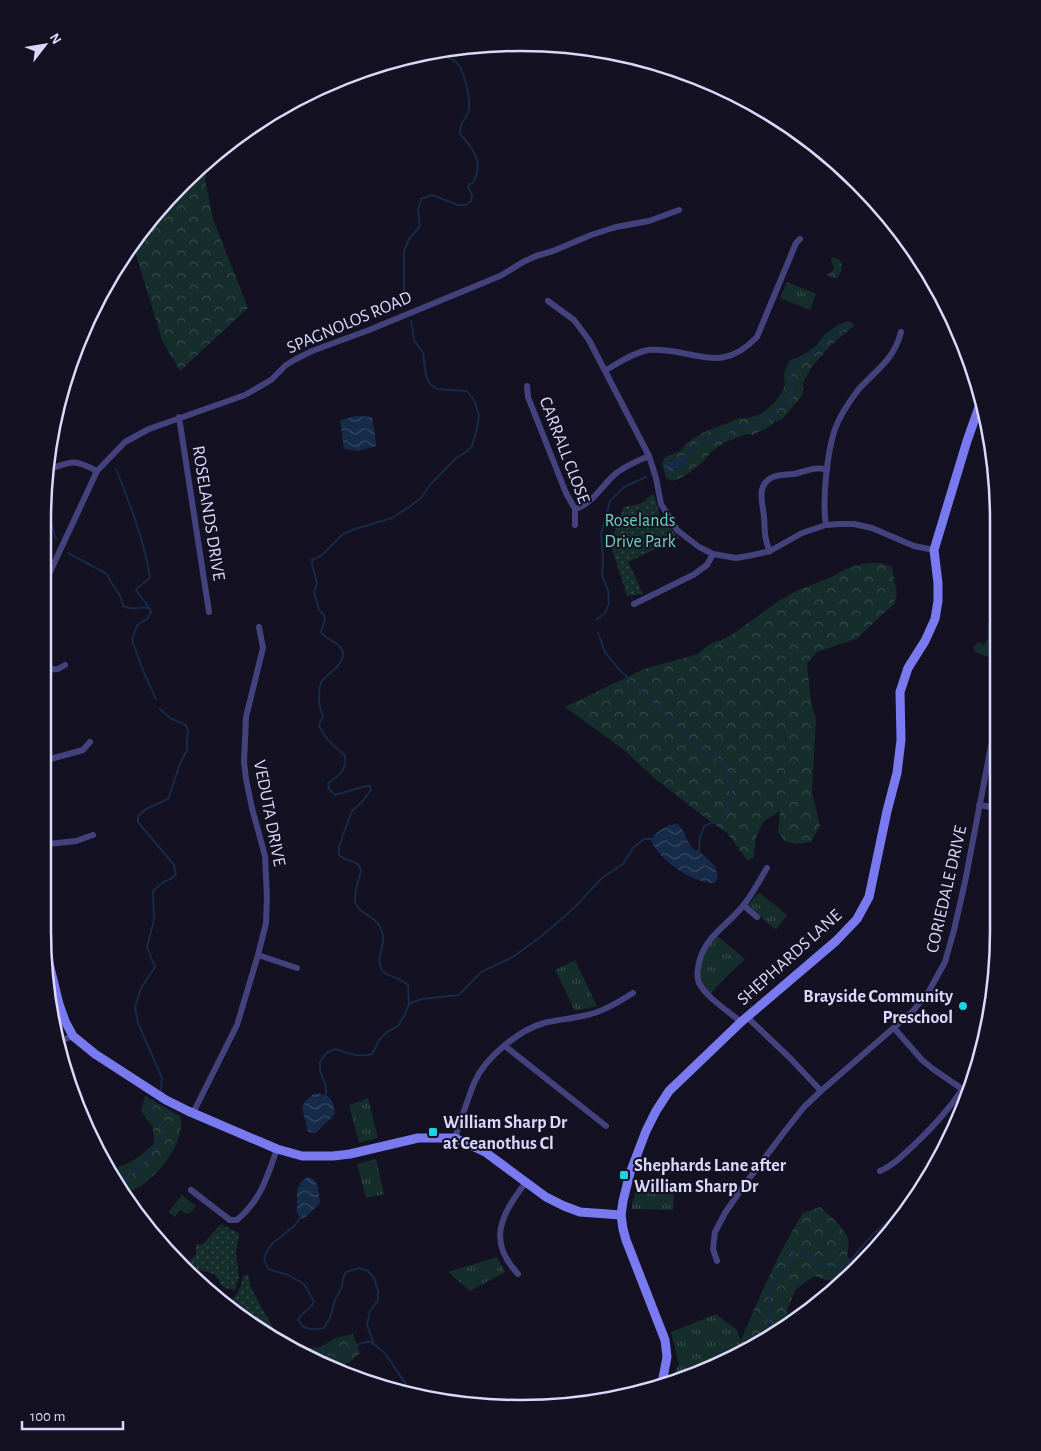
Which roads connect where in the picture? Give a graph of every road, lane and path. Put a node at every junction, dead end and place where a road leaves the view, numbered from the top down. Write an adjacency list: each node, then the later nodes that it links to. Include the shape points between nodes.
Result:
1 (679, 210): 8 (street, SPAGNOLOS ROAD, via 591,235 536,256 500,276 312,351 286,365 270,380 245,395)
2 (800, 239): 5 (street, via 757,337 748,347 733,356 717,359 647,350 633,354)
3 (548, 301): 5 (street, via 574,320)
4 (901, 332): 11 (street, via 892,355 841,415 830,444)
5 (606, 370): 9 (street)
6 (526, 386): 13 (street, CARRALL CLOSE, via 556,470)
7 (977, 412): 16 (street, SHEPHARDS LANE)
8 (179, 417): 12 (street, SPAGNOLOS ROAD, via 125,442); 21 (street, ROSELANDS DRIVE)
9 (649, 456): 13 (street, via 615,474 590,500); 18 (street, via 661,504 677,530)
10 (54, 468): 12 (street, via 79,462)
11 (827, 469): 14 (street); 17 (street, via 811,468 766,482 761,497 764,533)
12 (96, 472): 19 (street)
13 (575, 510): 15 (street, CARRALL CLOSE)
14 (826, 524): 16 (street, via 872,528 914,546); 17 (street)
15 (575, 525)
16 (934, 550): 39 (street, SHEPHARDS LANE, via 938,601 925,641 908,668 900,692 901,740 897,773 869,897 857,919 836,941)
17 (770, 551): 18 (street, via 736,558)
18 (712, 554): 20 (street, via 707,565 693,575)
19 (51, 568)
20 (634, 604)
21 (209, 612)
22 (259, 627): 35 (street, VEDUTA DRIVE, via 263,648 246,717 244,746 246,779 267,871 266,922)
23 (65, 665): 24 (street)
24 (51, 669)
25 (90, 742): 27 (street, via 83,750)
26 (990, 751): 28 (street, CORIEDALE DRIVE)
27 (51, 759)
28 (979, 805): 29 (street); 40 (street, CORIEDALE DRIVE, via 965,882 945,962 930,990)
29 (990, 807)
30 (93, 835): 31 (street)
31 (51, 844)
32 (767, 868): 33 (street)
33 (744, 906): 34 (street); 39 (street, via 707,942 700,957 697,977 706,992)
34 (757, 917)
35 (258, 955): 36 (street); 47 (street, VEDUTA DRIVE, via 237,1025)
36 (296, 968)
37 (54, 980): 41 (street, via 65,1021)
38 (633, 993): 43 (street, via 600,1011 542,1024)
39 (744, 1020): 45 (street, via 790,1058); 54 (street, SHEPHARDS LANE, via 669,1091 656,1111 630,1173)
40 (894, 1028): 44 (street, via 922,1060); 45 (street, CORIEDALE DRIVE)
41 (73, 1036): 42 (street); 47 (street, via 166,1100)
42 (64, 1039)
43 (505, 1046): 48 (street); 49 (street, via 489,1060 476,1079)
44 (962, 1089)
45 (820, 1091): 55 (street, CORIEDALE DRIVE, via 785,1130 725,1213 715,1232 713,1249)
46 (958, 1098): 51 (street, via 892,1165)
47 (193, 1113): 50 (street)
48 (606, 1126)
49 (455, 1138): 50 (street, via 418,1138 333,1156 302,1156); 52 (street, via 485,1152)
50 (277, 1149): 53 (street, via 263,1188 247,1212 237,1220 230,1220)
51 (880, 1171)
52 (526, 1182): 54 (street, via 546,1197 580,1212); 56 (street, via 512,1201 501,1228 503,1253)
53 (191, 1190)
54 (621, 1215): 57 (street, SHEPHARDS LANE, via 626,1240 665,1340 667,1357)
55 (718, 1261)
56 (518, 1274)
57 (663, 1377)

